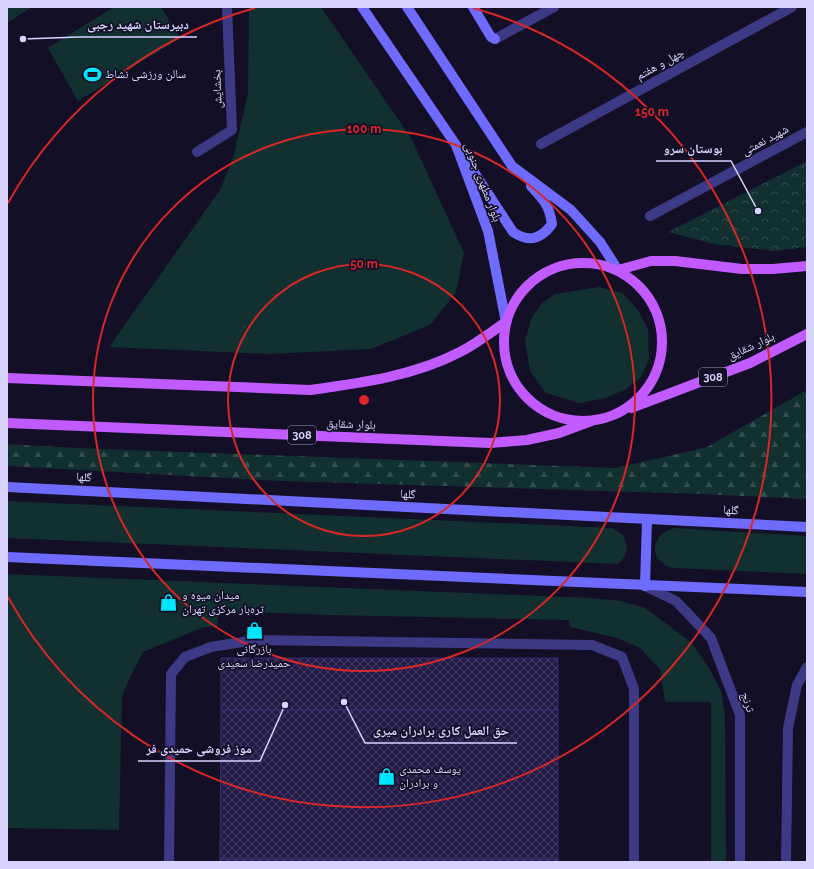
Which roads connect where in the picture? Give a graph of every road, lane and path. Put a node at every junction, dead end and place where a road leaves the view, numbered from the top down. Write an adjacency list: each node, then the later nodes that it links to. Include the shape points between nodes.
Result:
1 (227, 7): 10 (street, بخشایش, via 232,130)
2 (362, 7): 9 (street, بلوار مطهری جنوبی)
3 (407, 7): 11 (street, بلوار مطهری جنوبی)
4 (473, 7): 5 (street, via 491,37 495,39)
5 (554, 7)
6 (792, 7): 8 (street, چهل و هفتم)
7 (807, 132): 12 (street, شهید نعمتی)
8 (541, 144)
9 (456, 145): 11 (street, via 513,232 522,238 545,234 552,224 549,208); 15 (street, بلوار مطهری جنوبی, via 488,231)
10 (197, 152)
11 (512, 166): 14 (street, بلوار مطهری جنوبی, via 571,210 600,242)
12 (650, 216)
13 (807, 266): 14 (main road, via 742,269 675,261 651,261)
14 (618, 270): 15 (main road, via 595,264 572,263 550,270 530,282 515,300); 18 (main road, via 639,285 654,306 662,330 661,356 653,380 637,400)
15 (506, 322): 17 (main road, via 461,352 411,372 360,384 310,390); 19 (main road, via 504,347 510,372 524,394 544,410 562,417)
16 (807, 334): 18 (main road, بلوار شقایق / 308, via 750,363)
17 (7, 378)
18 (616, 414): 19 (main road)
19 (594, 420): 20 (main road, بلوار شقایق / 308, via 559,433 527,440 490,443)
20 (7, 423)
21 (7, 486): 22 (street, گلها)
22 (647, 520): 23 (street, گلها); 25 (street)
23 (807, 527)
24 (7, 557): 25 (street)
25 (645, 586): 26 (street); 30 (street, ترنج, via 676,602 711,638 740,715)
26 (807, 592)
27 (807, 667): 31 (street, via 797,685 788,728)
28 (169, 862): 29 (street, via 171,674 185,657 211,647 255,640 592,644 622,658 634,689)
29 (634, 862)
30 (740, 862)
31 (786, 862)

